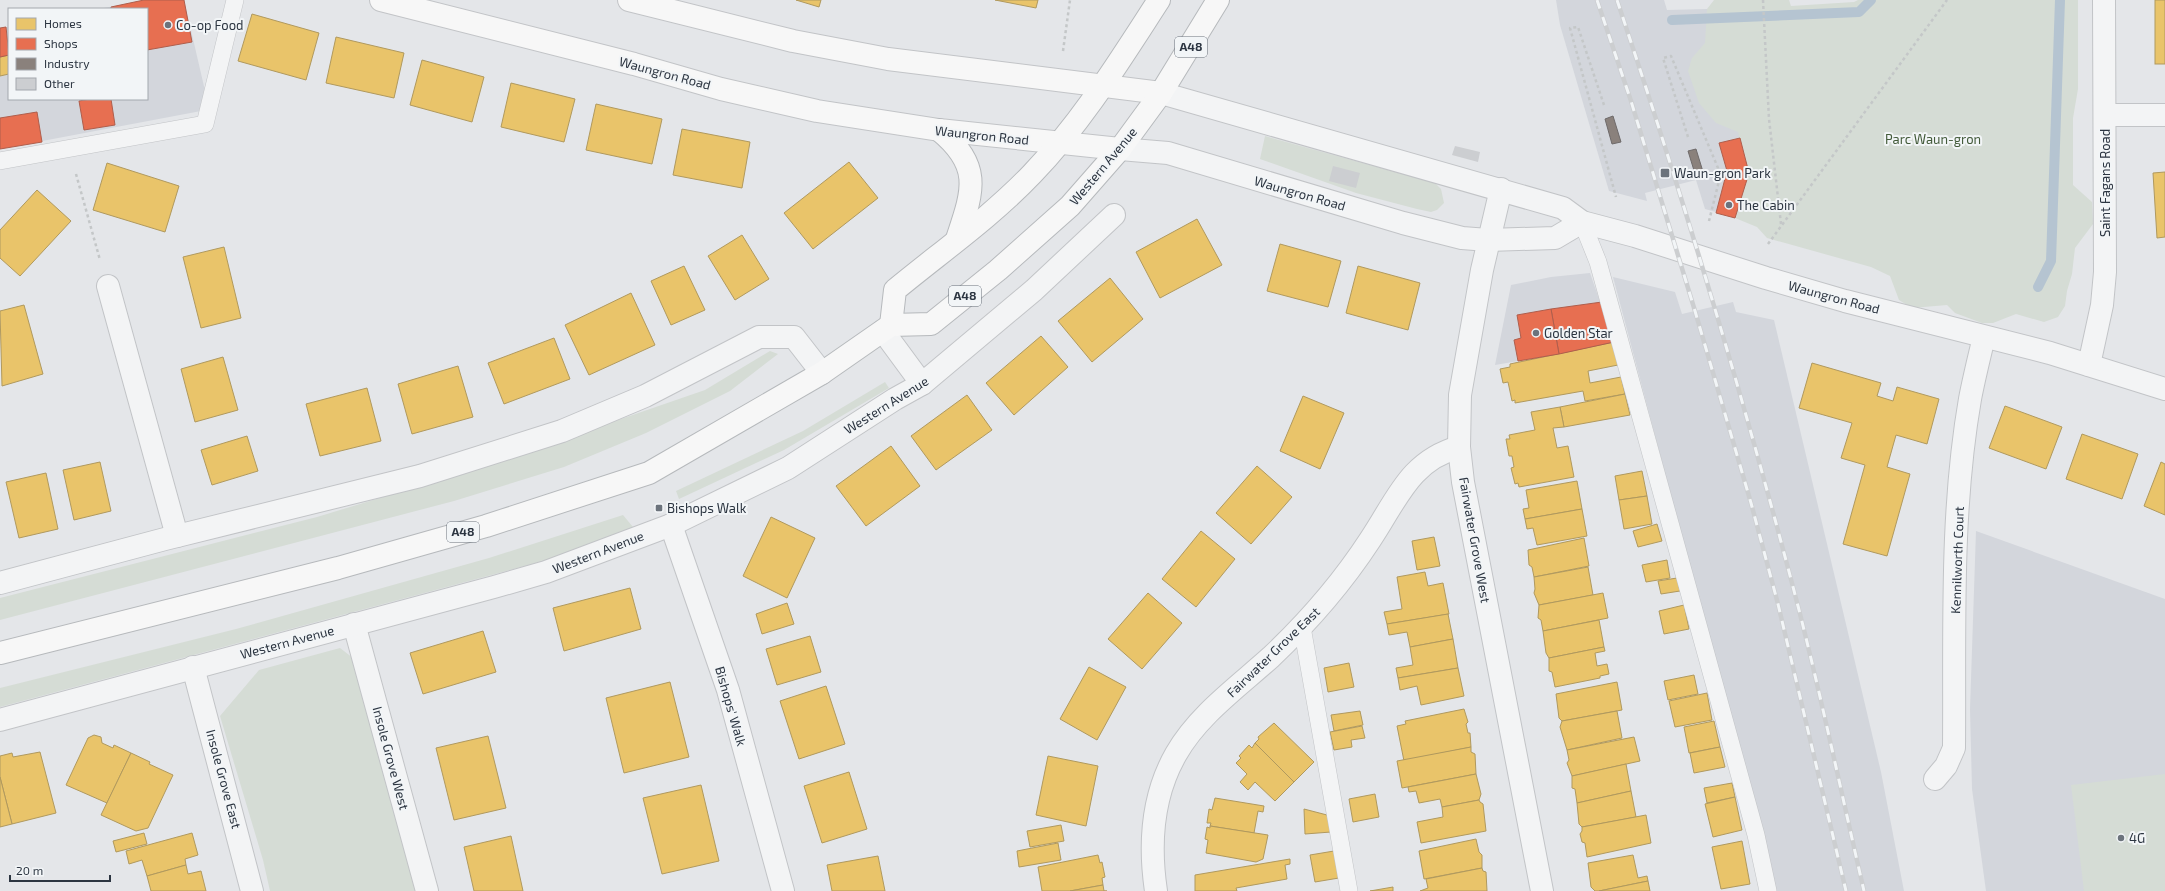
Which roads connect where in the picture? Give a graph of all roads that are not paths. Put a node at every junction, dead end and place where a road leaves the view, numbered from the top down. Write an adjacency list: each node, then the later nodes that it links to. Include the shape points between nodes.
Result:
1 (235, 0): 14 (lane, via 205,124)
2 (381, 0): 11 (main road, Waungron Road, via 634,64 721,89 816,111)
3 (630, 0): 7 (main road, Waungron Road, via 793,41 888,59)
4 (1159, 0): 7 (main road)
5 (1218, 0): 8 (main road, Western Avenue / A48)
6 (2104, 0): 9 (street, Saint Fagans Road)
7 (1103, 87): 8 (main road, Waungron Road); 12 (main road)
8 (1161, 93): 13 (main road, Western Avenue / A48); 15 (street, Waungron Road)
9 (2105, 115): 10 (street); 23 (street, Saint Fagans Road, via 2105,272 2102,305)
10 (2165, 115)
11 (939, 130): 12 (main road, Waungron Road); 18 (main road, via 964,155 970,172 970,199)
12 (1060, 143): 13 (main road, Waungron Road); 18 (main road, via 1017,189)
13 (1120, 149): 19 (street, Waungron Road, via 1168,153 1403,223 1462,238); 21 (main road, Western Avenue / A48, via 1070,206 998,270 931,324)
14 (0, 161)
15 (1500, 189): 17 (street, Waungron Road, via 1563,208); 19 (street, Fairwater Grove West)
16 (1114, 215): 25 (street, Western Avenue, via 1034,290)
17 (1582, 222): 19 (street, Waungron Road, via 1556,238); 22 (street, Waungron Road, via 1781,282); 43 (lane, via 1598,262 1756,834)
18 (957, 239): 21 (main road, via 896,290)
19 (1488, 240): 27 (street, Fairwater Grove West, via 1460,395)
20 (108, 286): 29 (street)
21 (887, 328): 24 (main road, A48); 25 (street)
22 (1984, 337): 23 (street, Waungron Road); 36 (street, Kennilworth Court, via 1970,399 1959,488 1954,748 1946,766)
23 (2089, 365): 26 (street, Waungron Road)
24 (822, 373): 29 (street, via 794,336 759,337 645,396 562,431 420,476); 33 (main road, A48, via 649,473 486,526 338,568)
25 (922, 384): 28 (street, Western Avenue, via 788,468)
26 (2165, 389)
27 (1459, 447): 32 (street, Fairwater Grove East, via 1441,452 1420,466 1404,486 1344,578); 42 (street, Fairwater Grove West, via 1463,482)
28 (671, 525): 31 (street, Western Avenue, via 546,572); 39 (street, Bishops' Walk, via 728,690)
29 (177, 536): 30 (street)
30 (0, 583)
31 (354, 624): 34 (street, Western Avenue); 38 (street, Insole Grove West)
32 (1302, 627): 40 (street, Fairwater Grove East, via 1211,712 1176,753 1162,786 1154,815 1152,853); 41 (lane)
33 (0, 653)
34 (193, 667): 35 (street, Western Avenue); 37 (street, Insole Grove East)
35 (0, 720)
36 (1935, 779)
37 (252, 891)
38 (427, 891)
39 (783, 891)
40 (1156, 891)
41 (1349, 891)
42 (1542, 891)
43 (1768, 891)

